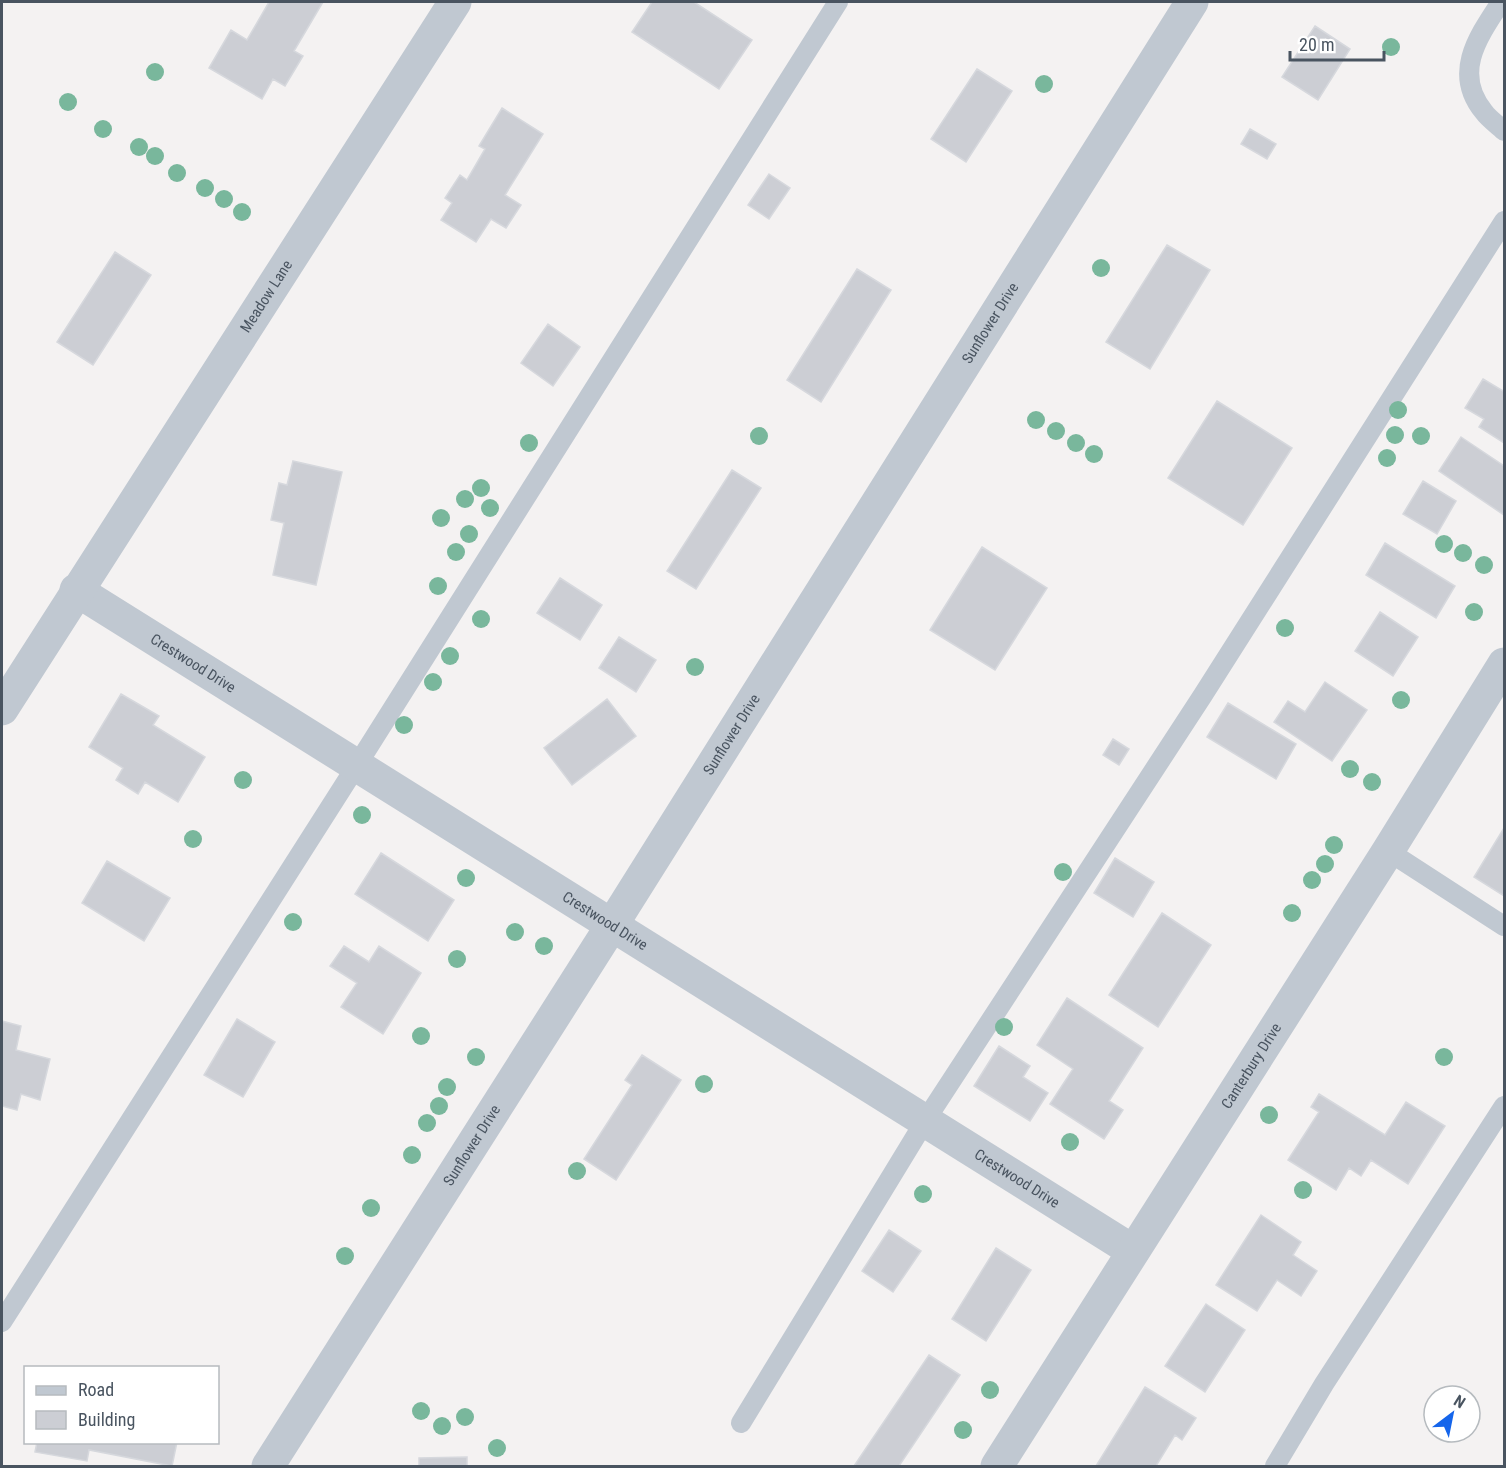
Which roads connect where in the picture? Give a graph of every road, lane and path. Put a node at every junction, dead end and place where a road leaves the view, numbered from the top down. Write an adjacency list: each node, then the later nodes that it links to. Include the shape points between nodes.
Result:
1 (455, 2): 7 (street, Meadow Lane)
2 (838, 2): 10 (lane)
3 (1192, 2): 12 (street, Sunflower Drive)
4 (1501, 2): 5 (lane, via 1478,37 1468,68 1470,91 1484,113)
5 (1504, 131)
6 (1504, 221): 15 (lane, via 1203,695)
7 (76, 590): 9 (street, Meadow Lane); 10 (street, Crestwood Drive)
8 (1504, 664): 11 (street, Canterbury Drive)
9 (2, 709)
10 (357, 765): 12 (street, Crestwood Drive); 17 (lane)
11 (1388, 851): 13 (lane); 16 (street, Canterbury Drive)
12 (612, 926): 15 (street, Crestwood Drive); 19 (street, Sunflower Drive)
13 (1504, 926)
14 (1504, 1106): 21 (lane, via 1324,1384)
15 (925, 1121): 16 (street, Crestwood Drive); 18 (lane)
16 (1133, 1251): 20 (street, Canterbury Drive)
17 (2, 1322)
18 (741, 1423)
19 (268, 1467)
20 (997, 1467)
21 (1275, 1467)

